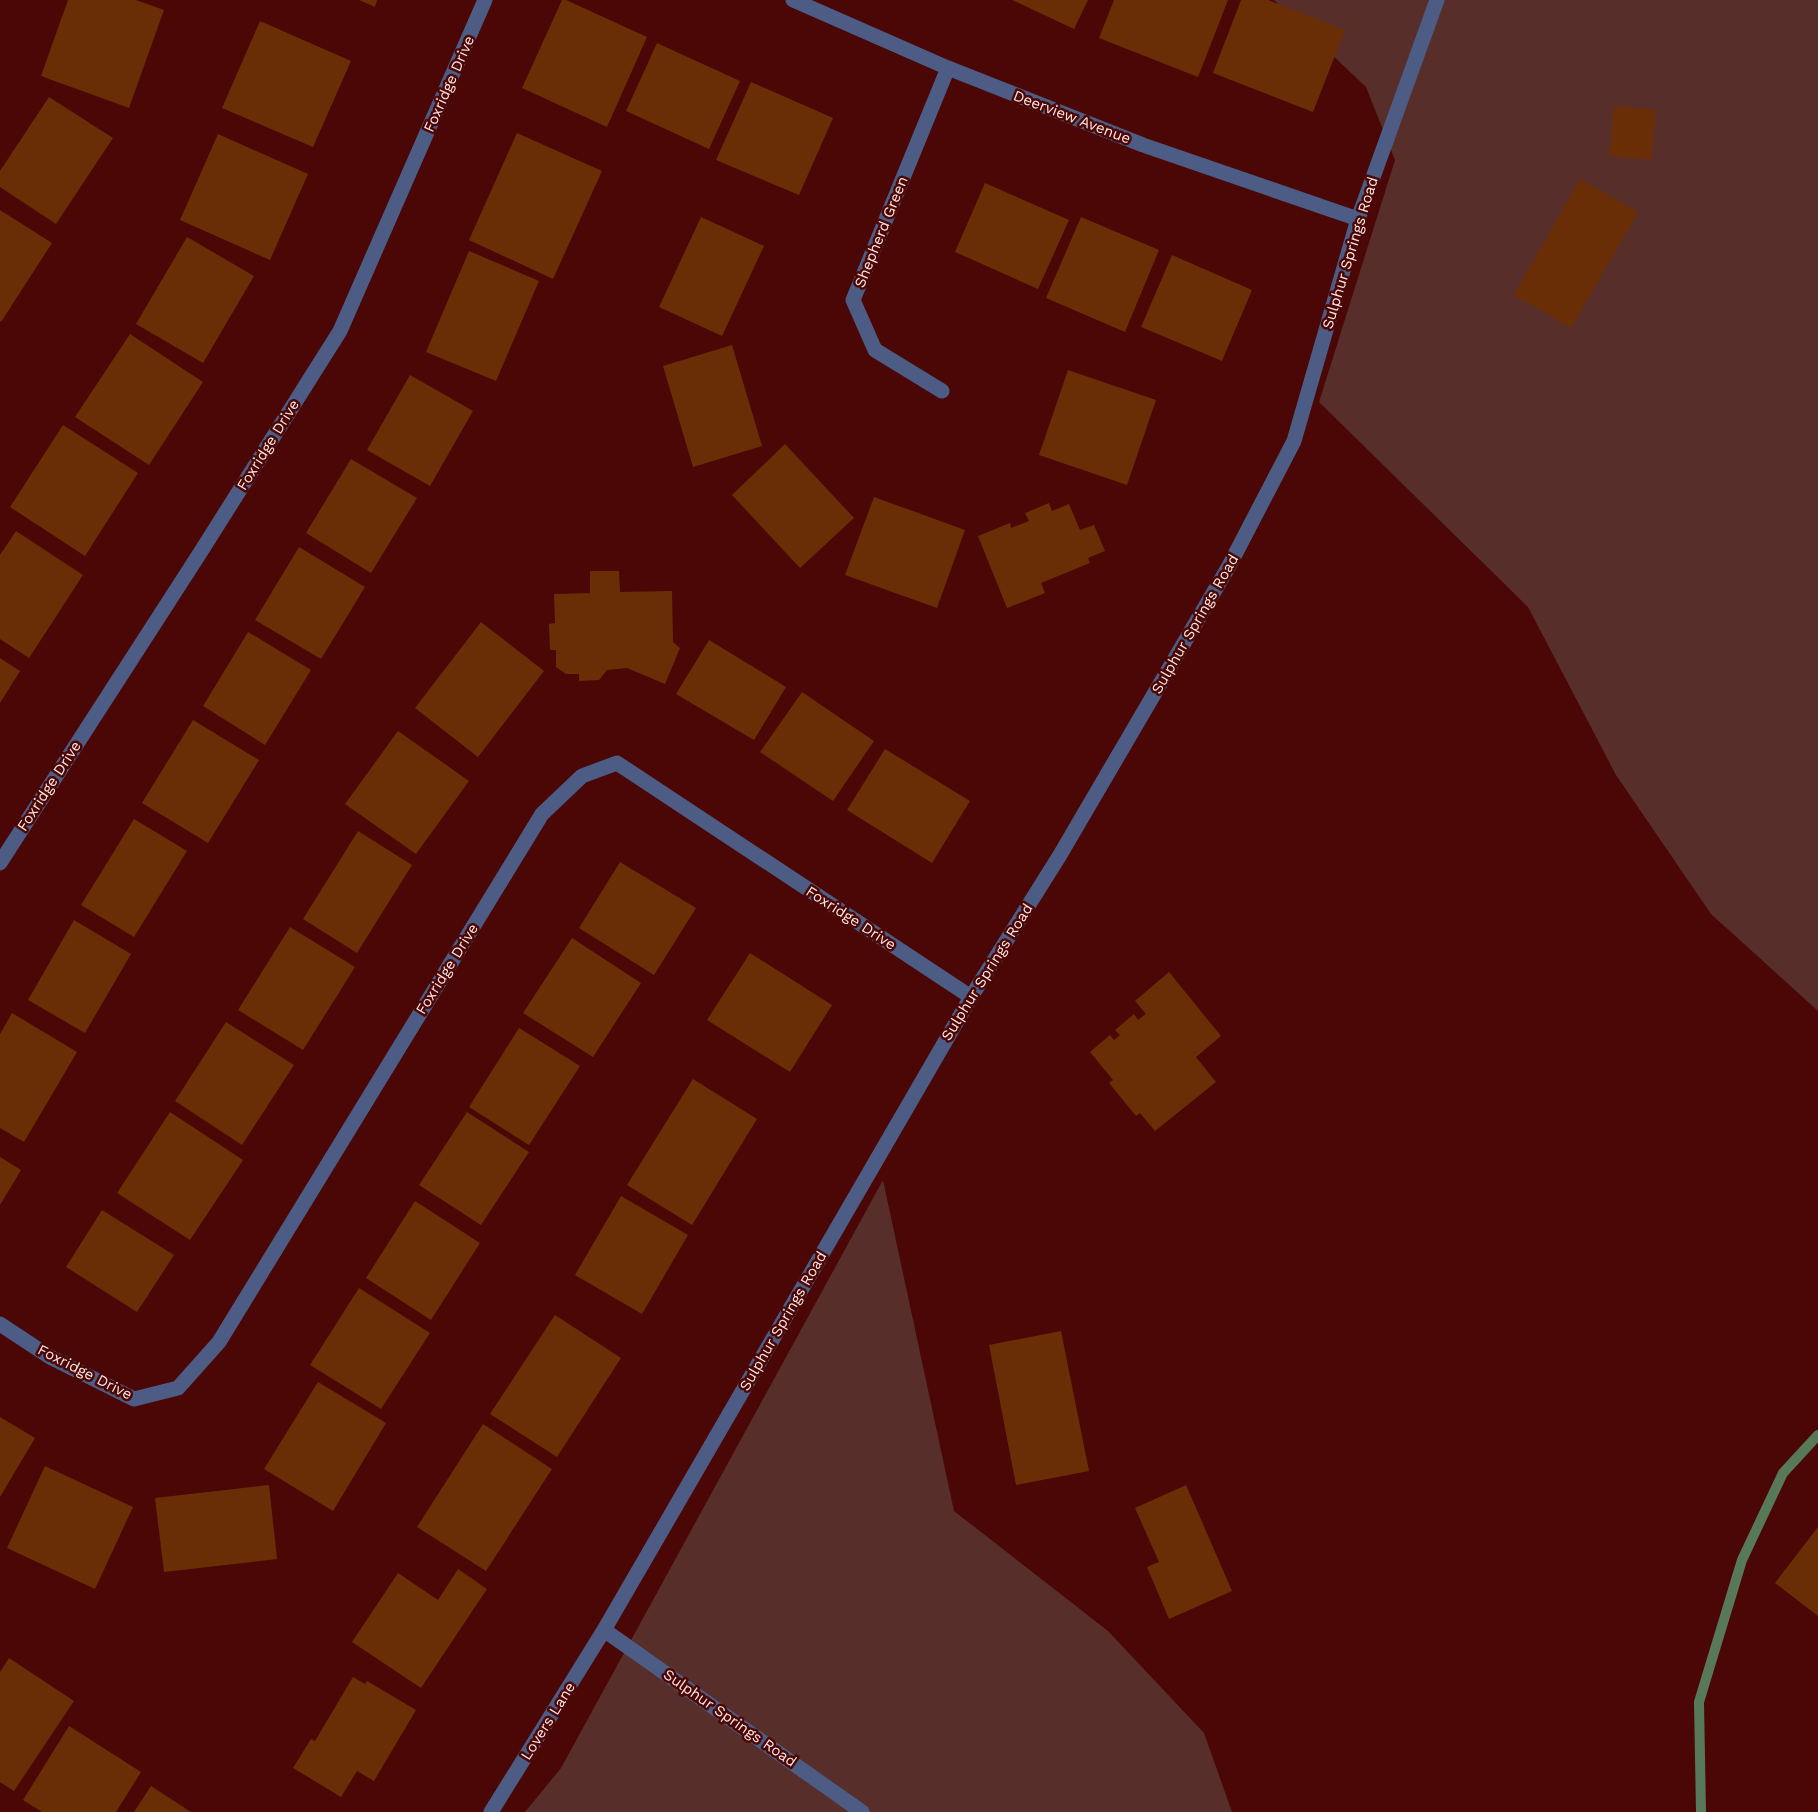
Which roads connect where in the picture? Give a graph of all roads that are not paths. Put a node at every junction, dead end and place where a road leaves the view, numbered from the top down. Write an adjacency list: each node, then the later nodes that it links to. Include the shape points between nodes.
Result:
1 (485, 0): 7 (street, Foxridge Drive, via 340,331)
2 (793, 0): 4 (street, Deerview Avenue)
3 (1437, 0): 5 (street, Sulphur Springs Road)
4 (948, 68): 5 (street, Deerview Avenue, via 1143,145); 6 (street, Shepherd Green, via 853,300 875,350)
5 (1358, 219): 8 (street, Sulphur Springs Road, via 1294,441 1229,566 1060,855)
6 (942, 391)
7 (0, 863)
8 (970, 997): 9 (street, Foxridge Drive, via 617,763 582,776 542,814 219,1342 178,1388 134,1399 50,1356); 10 (street, Sulphur Springs Road)
9 (0, 1324)
10 (604, 1630): 11 (street, Lovers Lane); 12 (street, Sulphur Springs Road)
11 (492, 1812)
12 (862, 1812)

